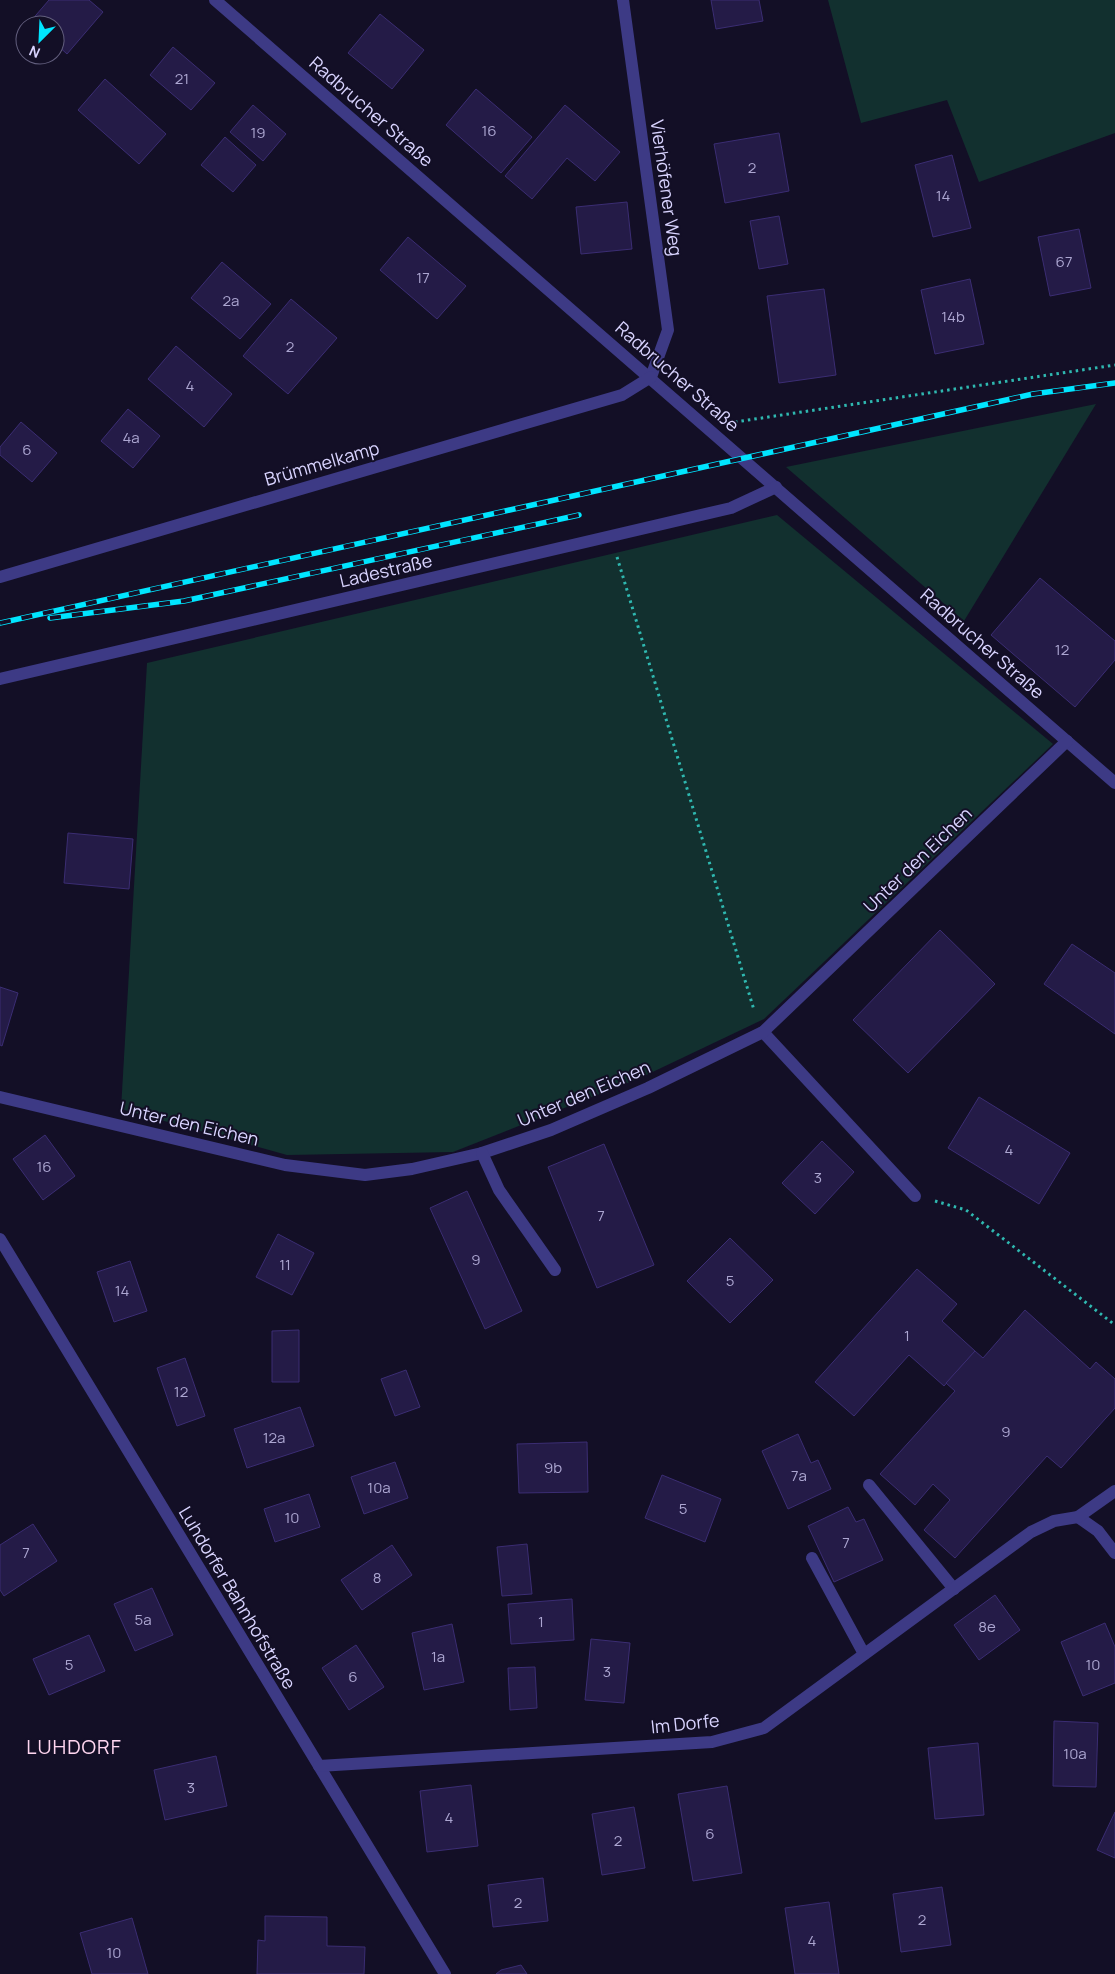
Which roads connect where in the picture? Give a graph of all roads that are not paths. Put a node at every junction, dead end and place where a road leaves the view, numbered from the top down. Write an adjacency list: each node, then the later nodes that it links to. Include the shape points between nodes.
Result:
1 (215, 0): 3 (street, Radbrucher Straße)
2 (623, 0): 3 (street, Vierhöfener Weg, via 668,330)
3 (651, 377): 4 (street, Radbrucher Straße); 5 (street, Brümmelkamp, via 622,395)
4 (776, 487): 6 (street, Ladestraße, via 731,508); 7 (street, Radbrucher Straße)
5 (0, 577)
6 (0, 679)
7 (1067, 741): 8 (street, Radbrucher Straße); 9 (street, Unter den Eichen)
8 (1115, 783)
9 (763, 1032): 11 (street, Unter den Eichen, via 648,1088 551,1130); 12 (street)
10 (0, 1097): 11 (street, Unter den Eichen, via 285,1165 347,1173 365,1175 412,1170)
11 (482, 1153): 14 (street, via 499,1190)
12 (916, 1196)
13 (0, 1239): 22 (street, Luhdorfer Bahnhofstraße)
14 (555, 1270)
15 (869, 1485): 20 (street)
16 (1115, 1491): 17 (street, Im Dorfe)
17 (1078, 1517): 18 (street, via 1098,1532); 20 (street, Im Dorfe, via 1054,1521 1031,1532)
18 (1115, 1553)
19 (812, 1558): 21 (street)
20 (954, 1589): 21 (street, Im Dorfe)
21 (864, 1654): 22 (street, Im Dorfe, via 764,1728 712,1742)
22 (319, 1766): 23 (street, Luhdorfer Bahnhofstraße)
23 (445, 1974)

